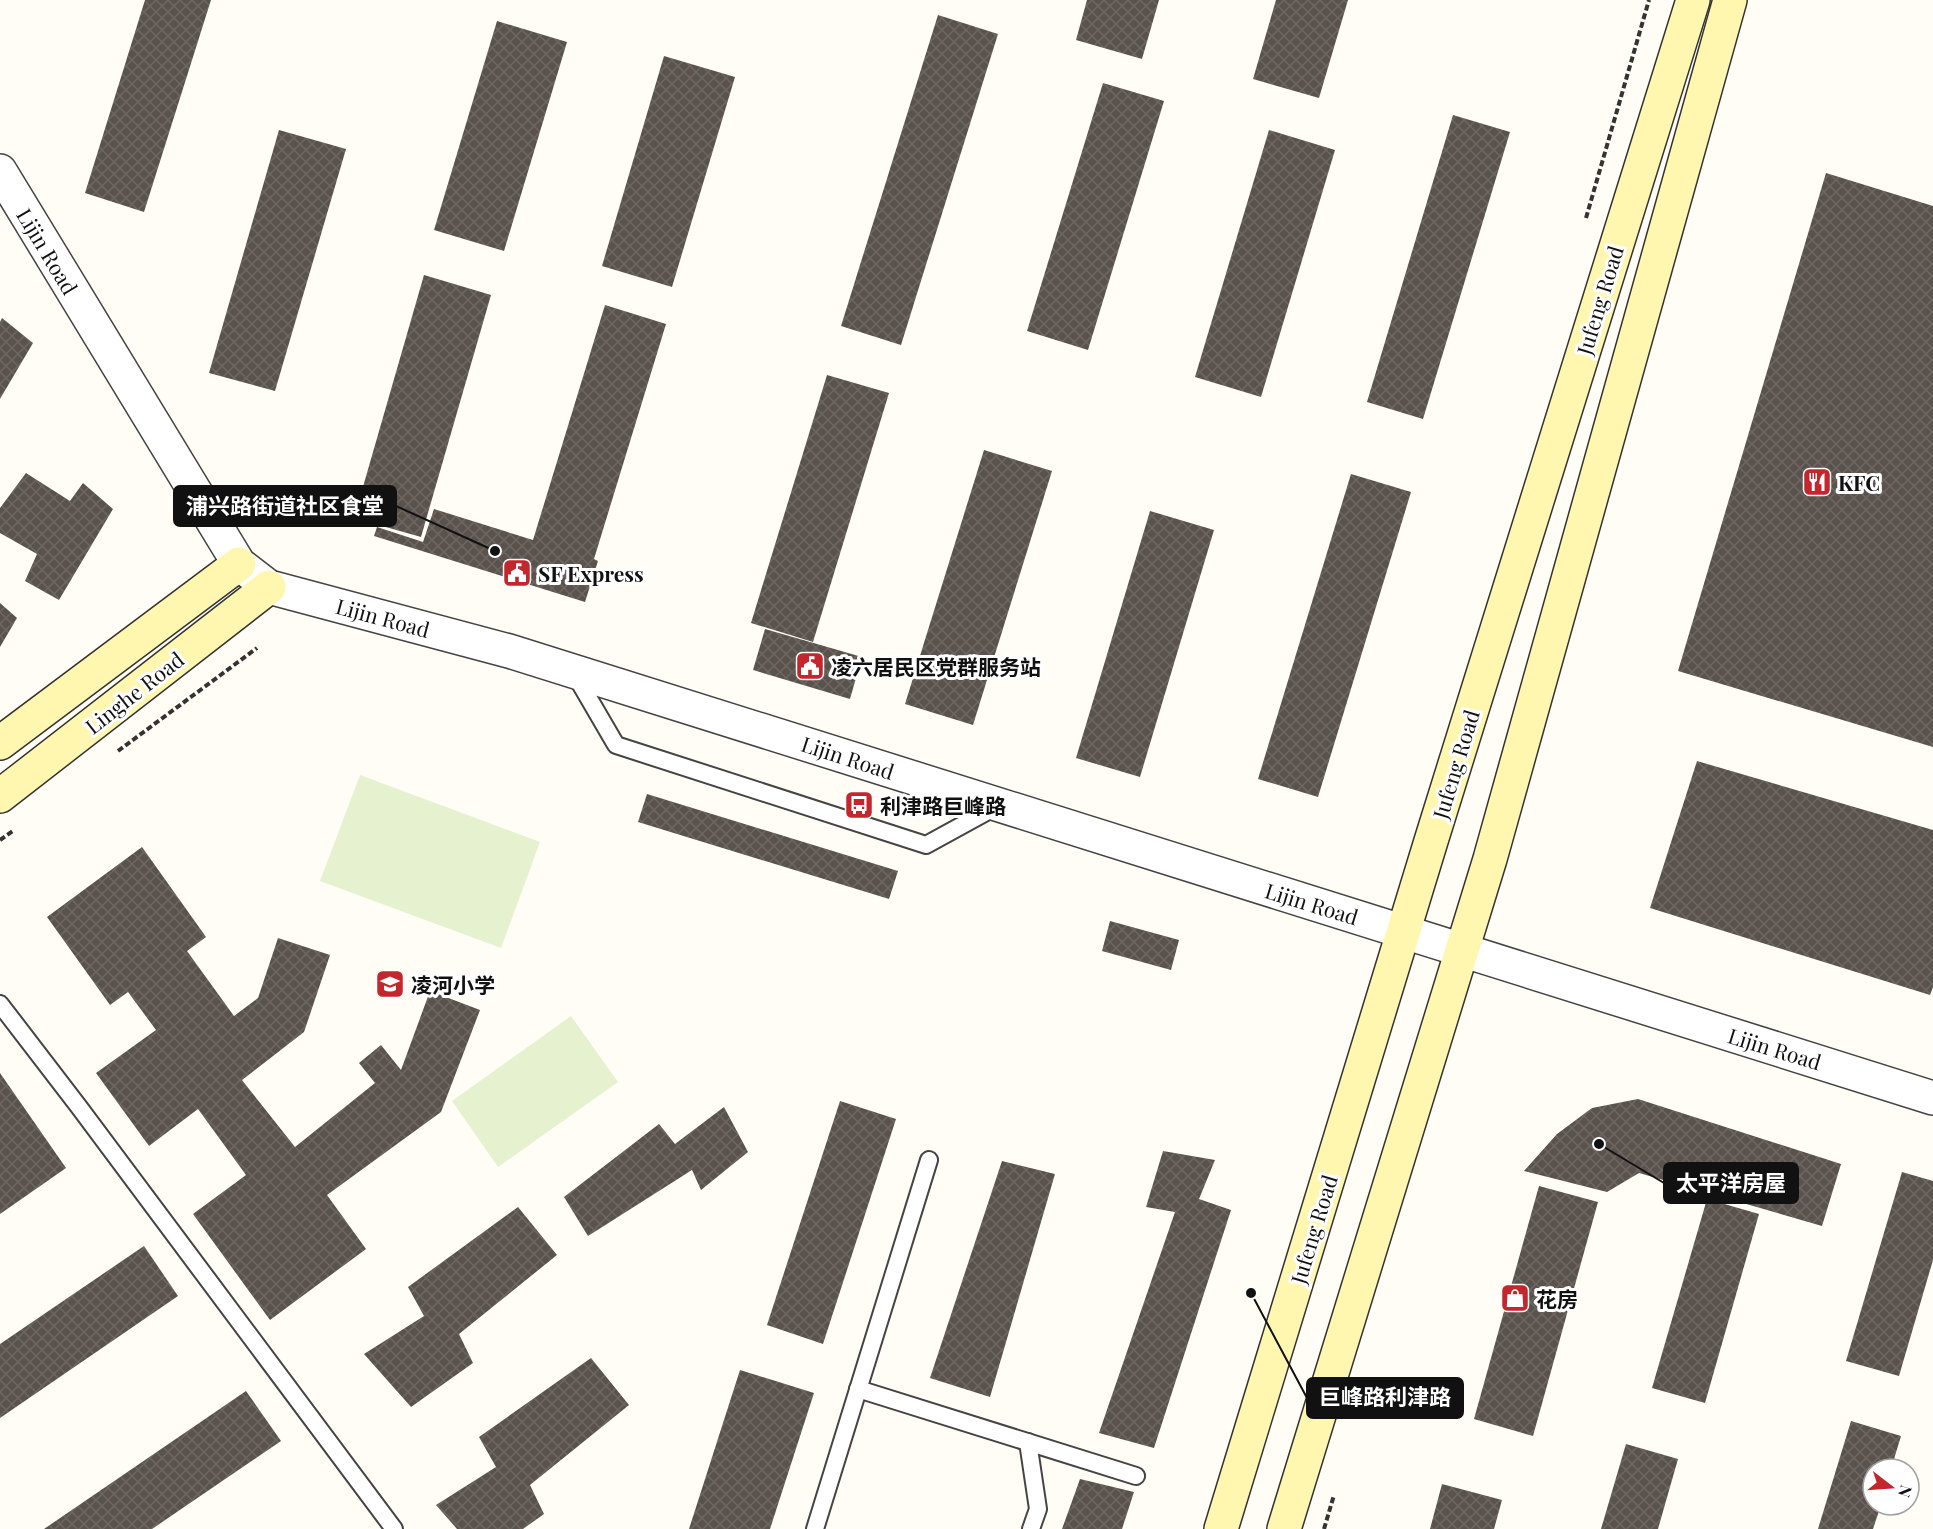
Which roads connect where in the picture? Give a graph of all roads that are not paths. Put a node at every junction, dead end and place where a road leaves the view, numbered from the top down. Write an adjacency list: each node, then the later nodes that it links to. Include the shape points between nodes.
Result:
1 (1693, 0): 10 (main road, Jufeng Road)
2 (1730, 0): 11 (main road, Jufeng Road)
3 (0, 171): 4 (street, Lijin Road)
4 (239, 564): 5 (street, Lijin Road); 7 (main road, Linghe Road)
5 (269, 587): 6 (street, Lijin Road); 8 (main road, Linghe Road)
6 (574, 672): 9 (street, Lijin Road); 9 (lane, via 616,745 926,845)
7 (0, 743)
8 (0, 796)
9 (1000, 805): 10 (street, Lijin Road)
10 (1404, 932): 11 (street, Lijin Road); 21 (main road, Jufeng Road)
11 (1462, 950): 13 (street, Lijin Road); 22 (main road, Jufeng Road)
12 (0, 1004): 18 (lane)
13 (1933, 1098)
14 (929, 1160): 15 (lane)
15 (858, 1389): 16 (lane); 19 (lane)
16 (1028, 1442): 17 (lane); 20 (lane, via 1038,1509)
17 (1136, 1476)
18 (394, 1529)
19 (815, 1529)
20 (1031, 1529)
21 (1221, 1529)
22 (1284, 1529)

